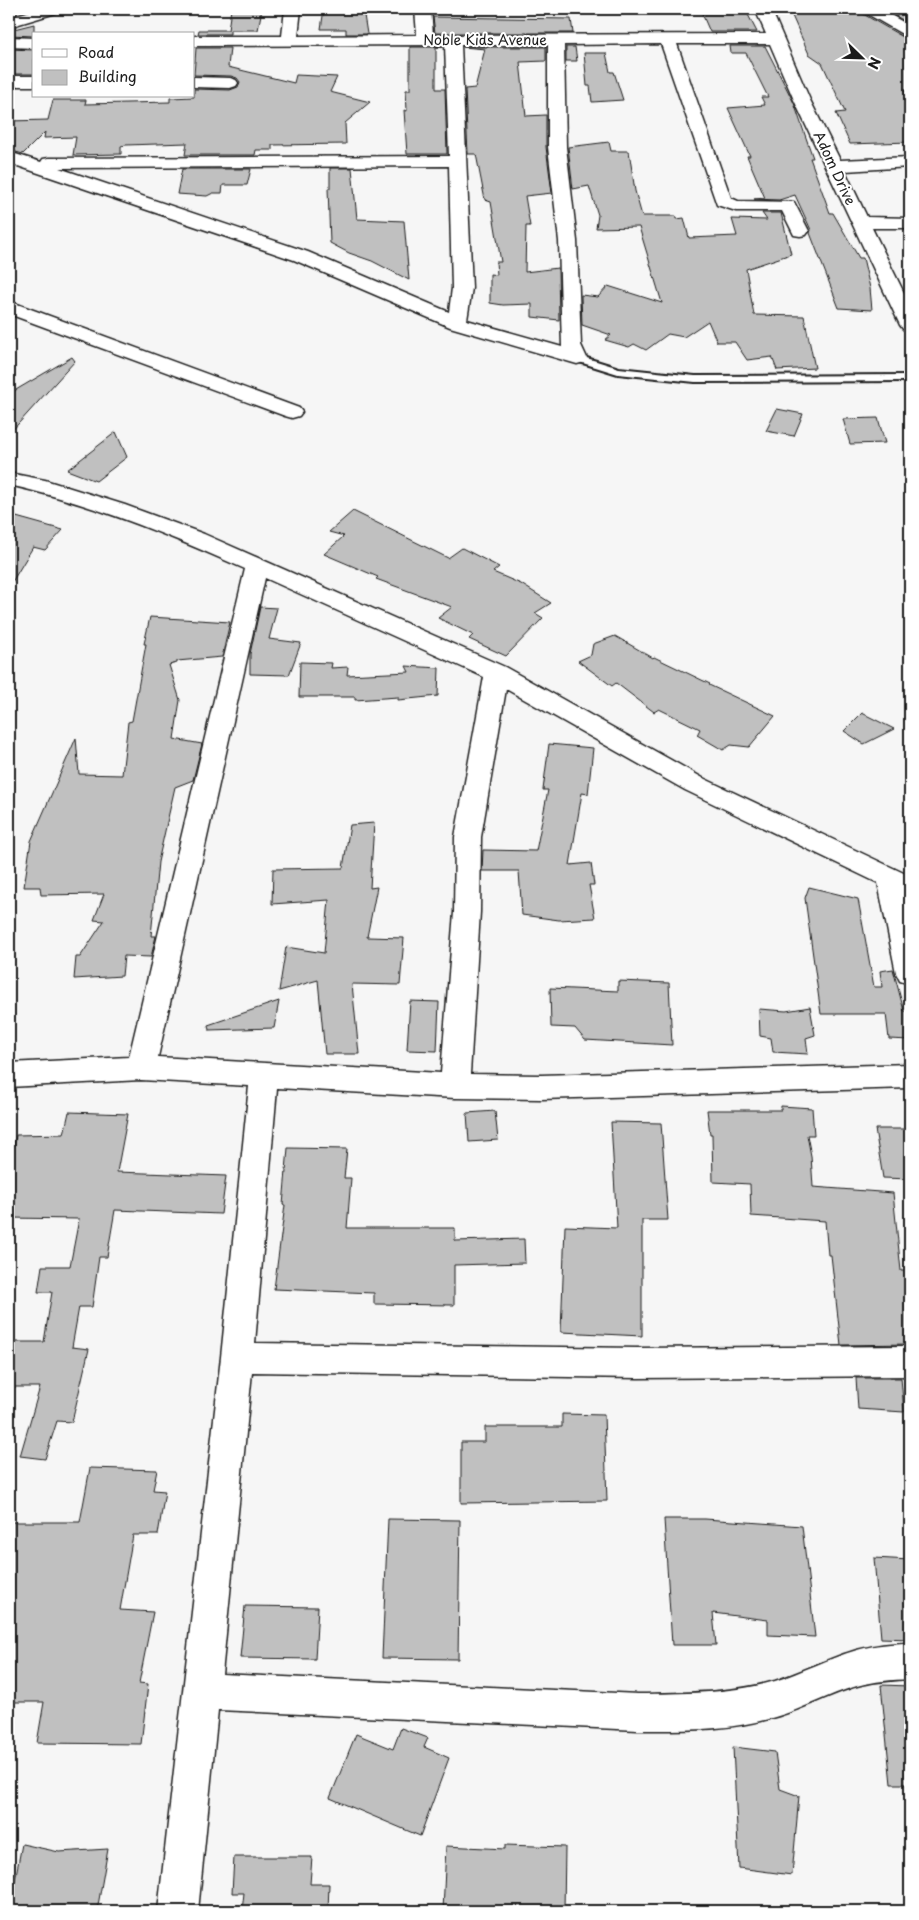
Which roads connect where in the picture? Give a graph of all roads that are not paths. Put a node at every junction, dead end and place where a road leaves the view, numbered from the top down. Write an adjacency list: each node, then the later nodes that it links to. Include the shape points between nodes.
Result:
1 (54, 9): 6 (street)
2 (293, 9): 12 (street)
3 (423, 9): 8 (street)
4 (763, 9): 11 (street, Adom Drive)
5 (869, 9): 7 (street)
6 (9, 22)
7 (910, 32)
8 (425, 39): 9 (street, Noble Kids Avenue); 12 (street, Noble Kids Avenue)
9 (453, 39): 13 (street, Noble Kids Avenue); 22 (street)
10 (667, 39): 11 (street, Noble Kids Avenue); 13 (street, Noble Kids Avenue); 28 (street, via 722,201 736,206 788,206)
11 (776, 39): 25 (street, Adom Drive)
12 (290, 40): 14 (street, Noble Kids Avenue)
13 (556, 40): 32 (street, via 557,147 568,241 571,345)
14 (195, 41)
15 (9, 42): 16 (street)
16 (32, 43)
17 (9, 80): 18 (street)
18 (32, 81)
19 (195, 82): 20 (street)
20 (230, 83)
21 (9, 157): 24 (street)
22 (458, 161): 24 (street); 30 (street, via 462,288)
23 (910, 162): 25 (street)
24 (28, 164): 30 (street, via 301,256)
25 (834, 166): 26 (street, Adom Drive)
26 (860, 222): 27 (street); 31 (street, Adom Drive)
27 (910, 223)
28 (800, 231)
29 (9, 307): 34 (street)
30 (457, 323): 32 (street)
31 (910, 325)
32 (577, 358): 33 (lane, via 618,371 695,379)
33 (910, 378)
34 (292, 412)
35 (9, 479): 36 (street, via 116,510)
36 (257, 565): 37 (street); 40 (street)
37 (497, 673): 38 (street, via 694,784); 44 (street, via 468,837 467,912)
38 (900, 882): 39 (street)
39 (910, 973)
40 (141, 1068): 41 (street); 42 (street)
41 (9, 1076)
42 (264, 1076): 44 (street); 45 (street)
43 (910, 1076): 44 (street, via 624,1086)
44 (455, 1086)
45 (237, 1357): 46 (street, via 638,1363); 48 (street)
46 (910, 1361)
47 (910, 1661): 48 (street, via 892,1660 863,1665 775,1699 707,1711 628,1711)
48 (202, 1691): 49 (street)
49 (178, 1911)

